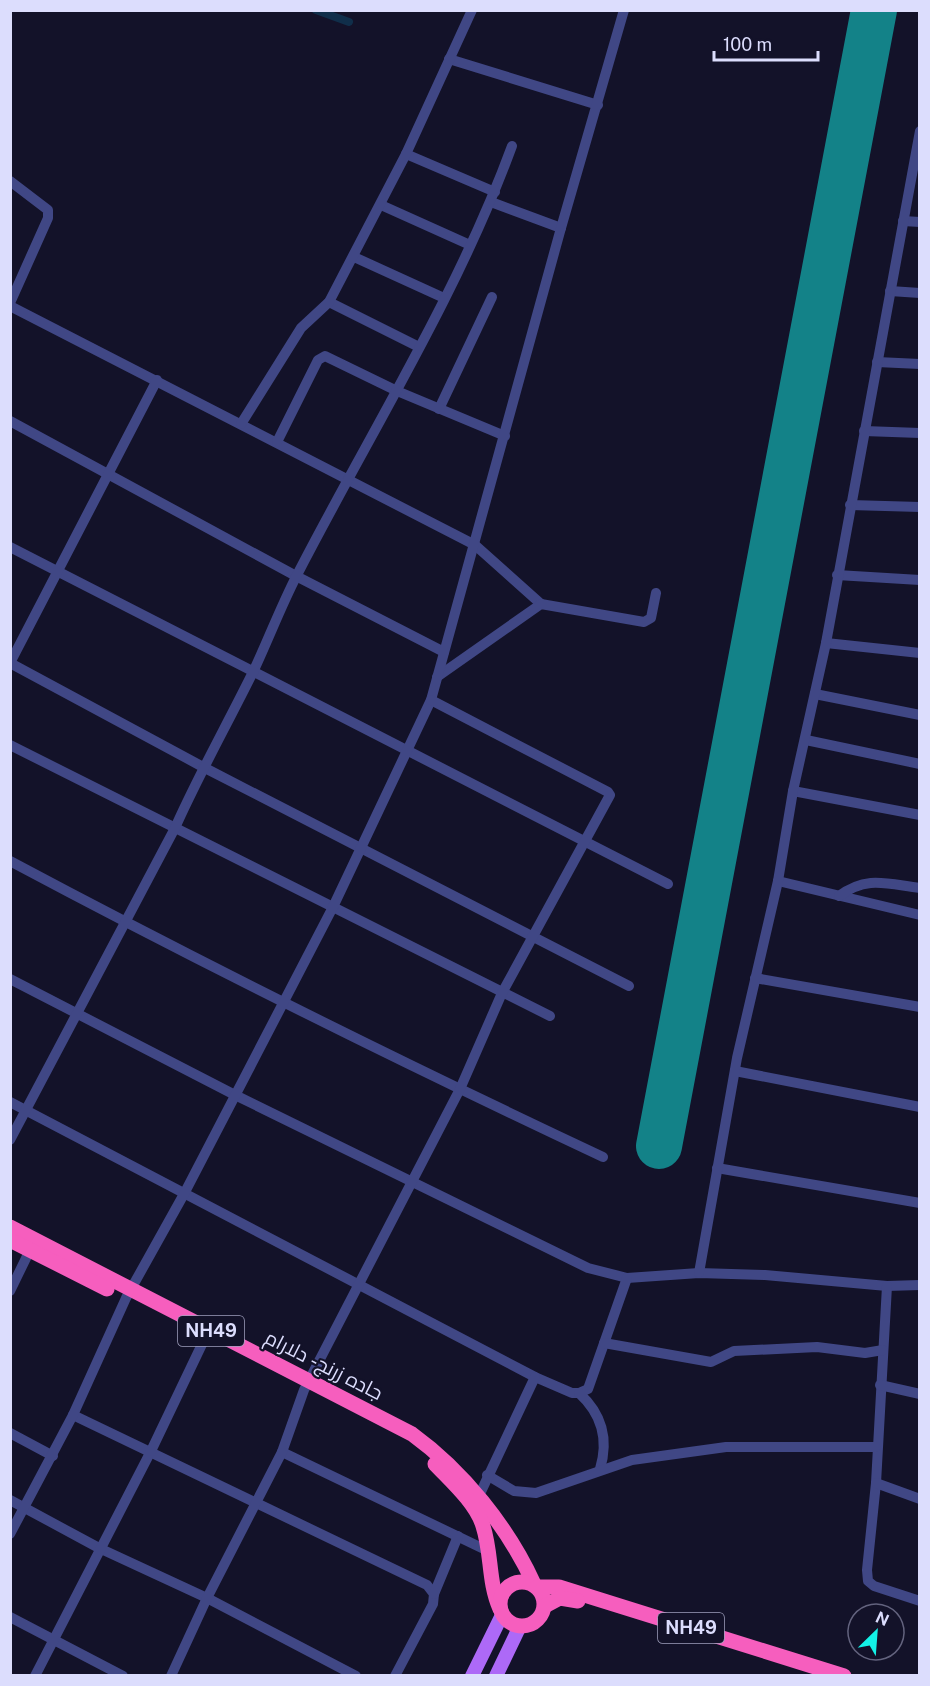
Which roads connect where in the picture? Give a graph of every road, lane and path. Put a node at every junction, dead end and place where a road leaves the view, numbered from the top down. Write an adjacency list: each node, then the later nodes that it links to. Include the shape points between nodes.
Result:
1 (472, 10): 3 (street)
2 (624, 10): 4 (street)
3 (450, 59): 4 (street); 8 (street)
4 (598, 105): 14 (street)
5 (920, 131): 7 (street)
6 (512, 146): 10 (street)
7 (918, 149): 12 (street)
8 (406, 154): 10 (street); 11 (street)
9 (10, 181): 22 (street, via 48,210)
10 (493, 197): 14 (street); 15 (street)
11 (381, 205): 15 (street); 16 (street)
12 (903, 221): 13 (street); 17 (street)
13 (920, 222)
14 (561, 228): 33 (street)
15 (470, 245): 20 (street)
16 (354, 257): 20 (street); 21 (street)
17 (890, 291): 18 (street); 24 (street)
18 (920, 293)
19 (492, 297): 28 (street)
20 (444, 298): 23 (street)
21 (329, 302): 23 (street); 30 (street, via 301,327)
22 (10, 304): 26 (street)
23 (419, 346): 27 (street)
24 (876, 362): 25 (street); 31 (street)
25 (920, 364)
26 (157, 380): 30 (street); 35 (street)
27 (397, 391): 28 (street); 34 (street, via 320,357); 36 (street)
28 (439, 409): 33 (street)
29 (10, 421): 35 (street)
30 (241, 424): 34 (street)
31 (864, 431): 32 (street); 37 (street)
32 (920, 433)
33 (505, 436): 39 (street)
34 (277, 442): 36 (street)
35 (107, 475): 41 (street); 43 (street)
36 (348, 481): 39 (street); 43 (street)
37 (850, 505): 38 (street); 42 (street)
38 (920, 507)
39 (475, 545): 46 (street); 48 (street)
40 (10, 547): 41 (street)
41 (58, 571): 50 (street); 51 (street)
42 (837, 574): 44 (street); 47 (street)
43 (296, 576): 48 (street); 51 (street)
44 (920, 580)
45 (656, 593): 46 (street, via 651,618 644,622)
46 (541, 604): 52 (street)
47 (825, 643): 49 (street); 53 (street)
48 (444, 652): 52 (street)
49 (920, 653)
50 (10, 663): 60 (street)
51 (254, 670): 58 (street); 60 (street)
52 (437, 677): 54 (street)
53 (815, 694): 55 (street); 56 (street)
54 (431, 700): 58 (street); 64 (street, via 609,793)
55 (920, 715)
56 (806, 740): 59 (street); 61 (street)
57 (10, 745): 63 (street)
58 (408, 750): 64 (street); 65 (street)
59 (920, 764)
60 (203, 767): 63 (street); 65 (street)
61 (793, 791): 62 (street); 67 (street)
62 (920, 815)
63 (176, 828): 71 (street); 73 (street)
64 (586, 841): 68 (street); 74 (street)
65 (359, 847): 71 (street); 74 (street)
66 (10, 861): 73 (street)
67 (778, 881): 70 (street); 75 (street)
68 (668, 884)
69 (920, 888): 70 (street, via 863,882)
70 (839, 896): 72 (street)
71 (333, 907): 78 (street); 79 (street)
72 (920, 915)
73 (125, 922): 79 (street); 81 (street)
74 (534, 937): 77 (street); 78 (street)
75 (755, 978): 80 (street); 83 (street)
76 (10, 979): 81 (street)
77 (629, 986)
78 (502, 993): 82 (street); 84 (street)
79 (283, 1000): 84 (street); 85 (street)
80 (920, 1007)
81 (79, 1015): 85 (street); 88 (street)
82 (550, 1016)
83 (735, 1071): 87 (street); 91 (street)
84 (460, 1089): 90 (street); 92 (street)
85 (235, 1095): 92 (street); 93 (street)
86 (10, 1102): 88 (street)
87 (920, 1107)
88 (26, 1110): 89 (street); 93 (street)
89 (10, 1140)
90 (603, 1157)
91 (717, 1168): 94 (street); 98 (street)
92 (411, 1180): 99 (street, via 588,1268); 100 (street)
93 (184, 1194): 100 (street); 104 (street)
94 (920, 1203)
95 (10, 1227): 104 (highway, جاده زرنج - دلارام / NH49)
96 (10, 1240): 97 (highway, جاده زرنج - دلارام / NH49)
97 (30, 1250): 103 (street); 104 (highway, جاده زرنج - دلارام / NH49)
98 (699, 1273): 99 (street); 102 (street)
99 (627, 1278): 106 (street)
100 (358, 1283): 108 (street); 109 (street)
101 (920, 1285): 102 (street)
102 (886, 1286): 107 (street)
103 (10, 1291)
104 (128, 1294): 105 (highway, جاده زرنج - دلارام / NH49); 109 (highway, جاده زرنج - دلارام / NH49); 113 (street)
105 (205, 1338): 109 (highway, جاده زرنج - دلارام / NH49); 116 (street)
106 (604, 1343): 107 (street, via 711,1362 734,1351 817,1347 865,1353); 111 (street, via 588,1389)
107 (882, 1350): 110 (street)
108 (535, 1377): 111 (street); 120 (street)
109 (307, 1385): 117 (street); 122 (highway, جاده زرنج - دلارام / NH49, via 412,1434 440,1455); 130 (highway, جاده زرنج - دلارام / NH49, via 424,1454 478,1514 484,1527)
110 (880, 1385): 112 (street); 115 (street)
111 (579, 1394): 119 (street, via 591,1404 604,1434)
112 (920, 1394)
113 (73, 1415): 116 (street); 118 (street)
114 (10, 1433): 118 (street)
115 (876, 1447): 119 (street, via 726,1447 632,1460); 121 (street)
116 (151, 1451): 125 (street); 129 (street)
117 (282, 1452): 125 (street); 128 (street)
118 (53, 1456): 126 (street)
119 (600, 1469): 120 (street, via 536,1493 514,1491)
120 (487, 1474): 122 (street)
121 (876, 1483): 123 (street); 134 (street, via 868,1581)
122 (478, 1498): 131 (highway, جاده زرنج - دلارام / NH49)
123 (920, 1499)
124 (10, 1500): 126 (street)
125 (254, 1503): 132 (street, via 427,1585); 133 (street)
126 (25, 1507): 127 (street); 129 (street)
127 (10, 1534)
128 (458, 1536): 130 (street); 132 (street)
129 (99, 1548): 133 (street); 139 (street)
130 (486, 1550): 136 (highway, جاده زرنج - دلارام / NH49, via 493,1593)
131 (535, 1586): 135 (highway, NH49); 136 (highway, NH49, via 521,1581 509,1586 501,1596); 148 (highway, NH49, via 559,1587)
132 (434, 1594): 144 (street, via 433,1604)
133 (207, 1598): 142 (street); 143 (street)
134 (920, 1601)
135 (545, 1606): 138 (highway, via 539,1619); 147 (highway, NH49, via 568,1598)
136 (501, 1612): 138 (highway); 145 (main road)
137 (10, 1617): 139 (street)
138 (520, 1626): 146 (main road)
139 (53, 1638): 140 (street); 141 (street)
140 (35, 1676)
141 (123, 1676)
142 (171, 1676)
143 (356, 1676)
144 (395, 1676)
145 (472, 1676)
146 (496, 1676)
147 (813, 1676)
148 (844, 1676)

